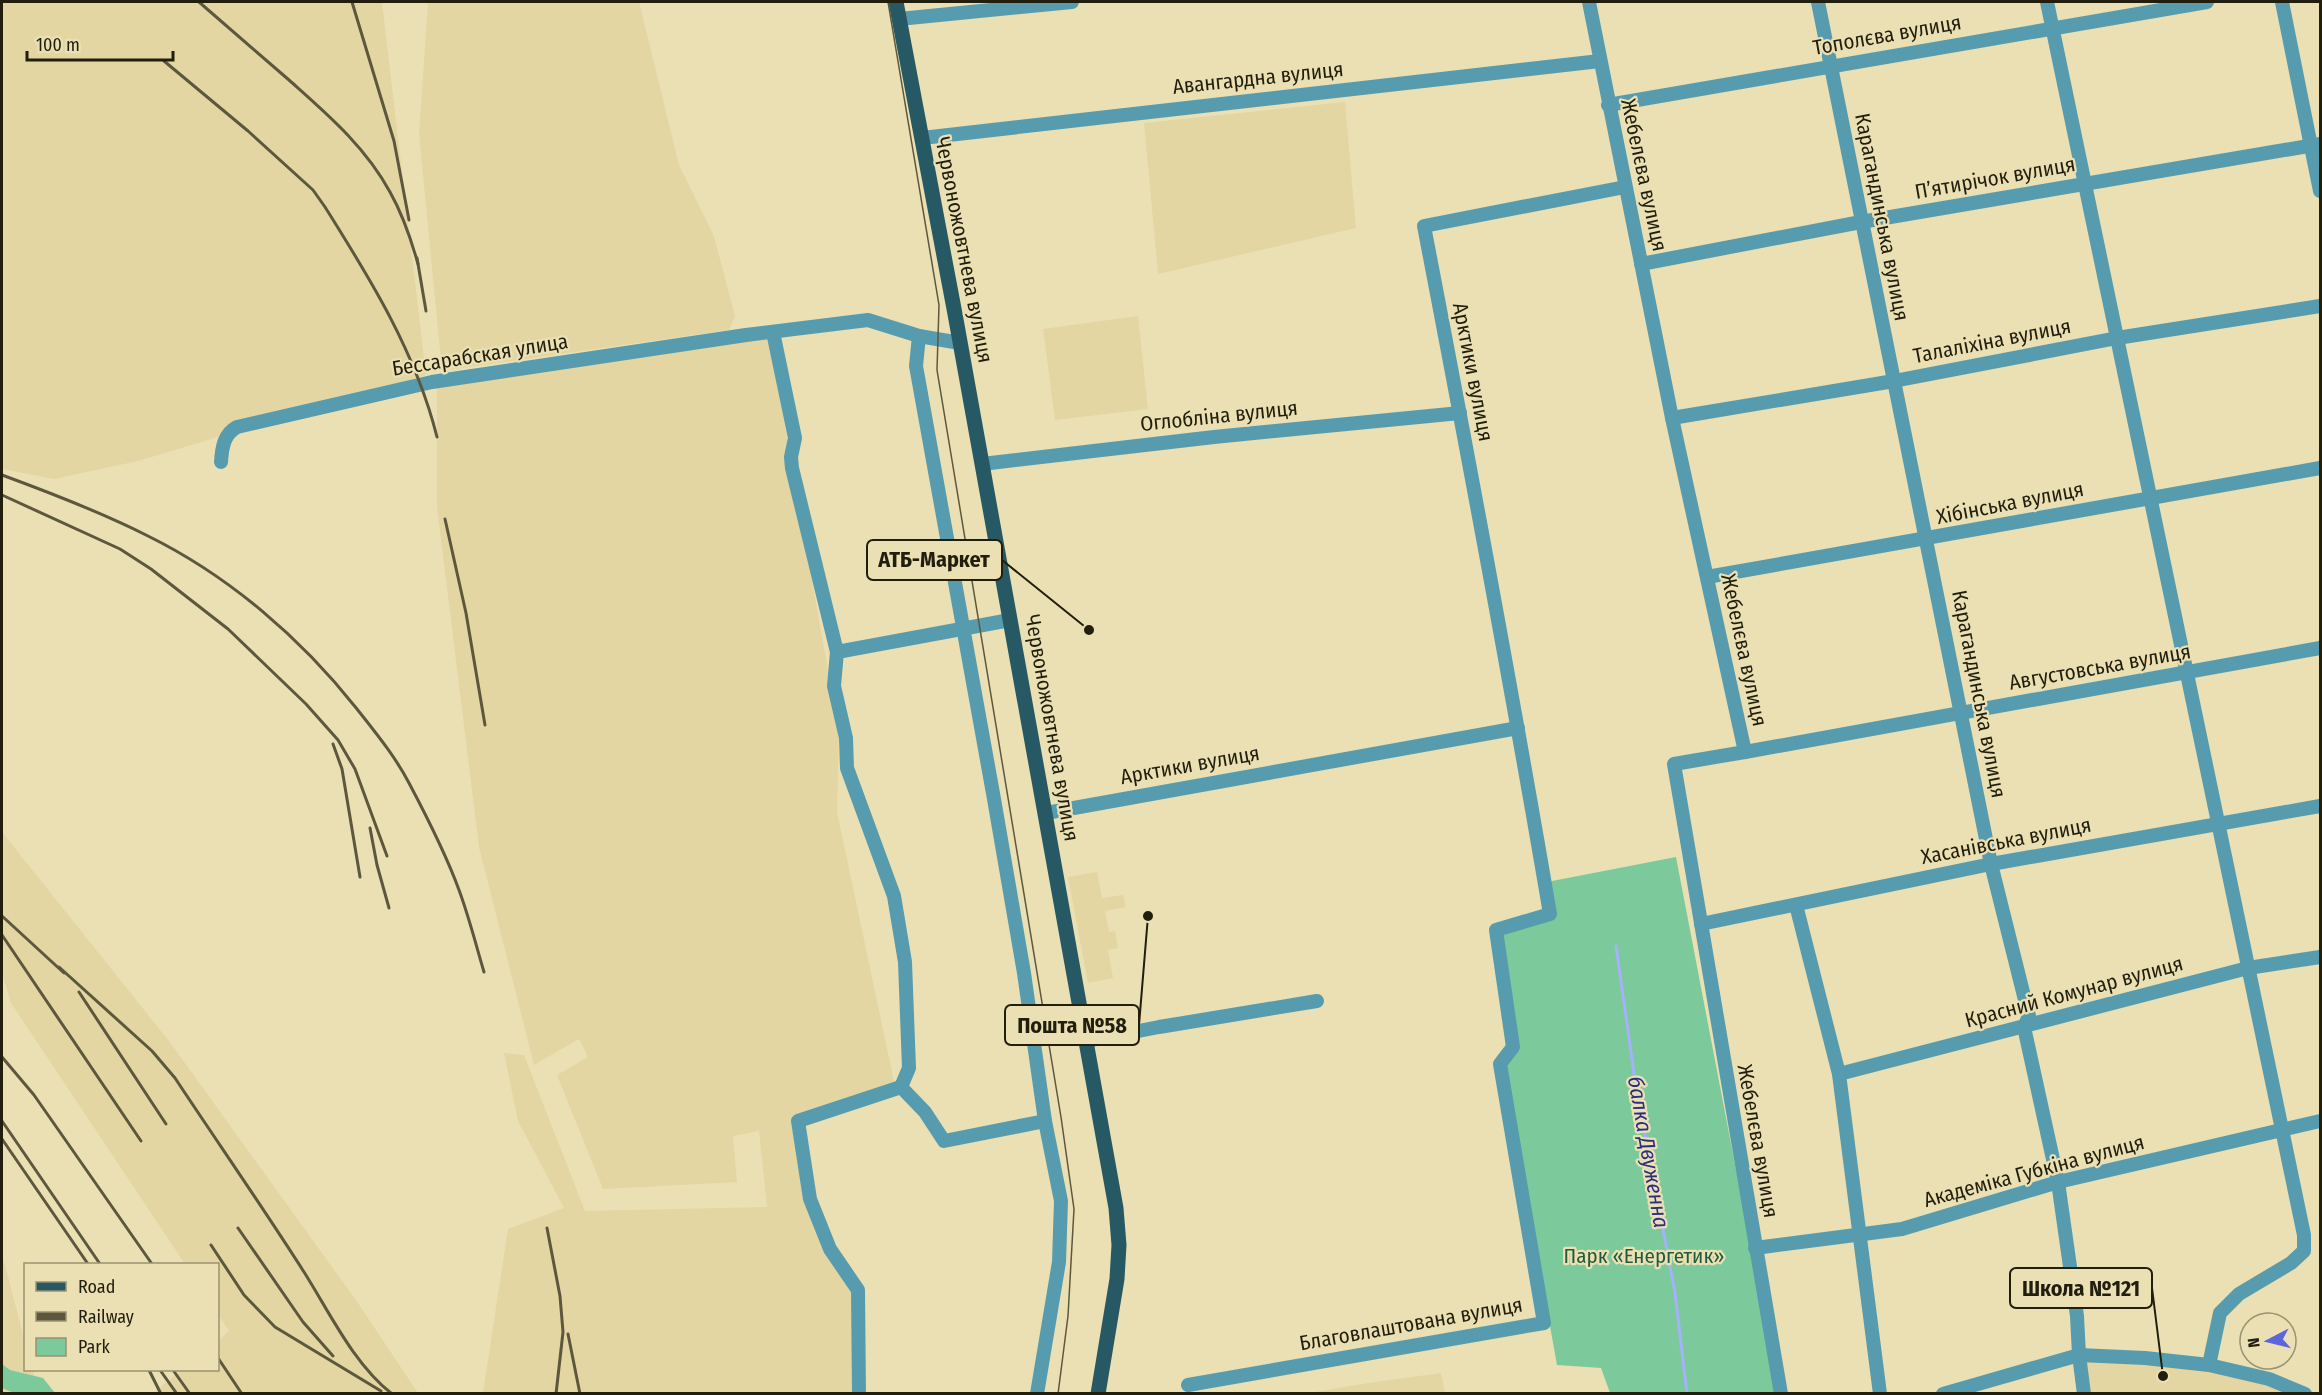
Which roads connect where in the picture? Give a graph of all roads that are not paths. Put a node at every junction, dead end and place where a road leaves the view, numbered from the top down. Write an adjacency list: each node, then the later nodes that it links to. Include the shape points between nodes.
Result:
1 (896, 2): 8 (main road, Червоножовтнева вулиця)
2 (1072, 2): 8 (street)
3 (1589, 2): 10 (street, Жебелєва вулиця)
4 (1818, 2): 11 (street, Карагандинська вулиця)
5 (2047, 2): 9 (street)
6 (2207, 2): 9 (street, Тополєва вулиця)
7 (2282, 2): 14 (street)
8 (899, 20): 13 (main road, Червоножовтнева вулиця)
9 (2053, 28): 11 (street, Тополєва вулиця); 15 (street)
10 (1600, 62): 12 (street, Жебелєва вулиця); 13 (street, Авангардна вулиця)
11 (1830, 66): 12 (street, Тополєва вулиця); 18 (street, Карагандинська вулиця)
12 (1608, 105): 16 (street, Жебелєва вулиця)
13 (922, 138): 24 (main road, Червоножовтнева вулиця)
14 (2316, 144): 15 (street, П’ятирічок вулиця); 17 (street)
15 (2085, 183): 18 (street, П’ятирічок вулиця); 23 (street)
16 (1625, 187): 19 (street, Жебелєва вулиця); 26 (street, Арктики вулиця, via 1424,226)
17 (2320, 191)
18 (1861, 222): 19 (street, П’ятирічок вулиця); 25 (street, Карагандинська вулиця)
19 (1641, 264): 27 (street, Жебелєва вулиця)
20 (2320, 306): 23 (street, Талаліхіна вулиця)
21 (773, 332): 22 (street, Бессарабская улица, via 868,320); 28 (street, Бессарабская улица, via 432,382 272,418 230,431); 37 (street, via 795,438 792,468)
22 (919, 336): 24 (street, Бессарабская улица); 35 (street, via 916,366)
23 (2117, 338): 25 (street, Талаліхіна вулиця); 31 (street)
24 (960, 343): 29 (main road, Червоножовтнева вулиця)
25 (1894, 381): 27 (street, Талаліхіна вулиця); 32 (street, Карагандинська вулиця)
26 (1460, 413): 29 (street, Оглобліна вулиця); 40 (street, Арктики вулиця)
27 (1672, 418): 33 (street, Жебелєва вулиця)
28 (221, 462)
29 (982, 464): 34 (main road, Червоножовтнева вулиця)
30 (2320, 468): 31 (street, Хібінська вулиця)
31 (2150, 497): 32 (street, Хібінська вулиця); 38 (street)
32 (1927, 540): 33 (street, Хібінська вулиця); 39 (street, Карагандинська вулиця)
33 (1707, 578): 41 (street, Жебелєва вулиця)
34 (1010, 620): 35 (street); 43 (main road, Червоножовтнева вулиця)
35 (964, 630): 37 (street); 56 (street, via 1024,973)
36 (2320, 648): 38 (street, Августовська вулиця)
37 (837, 652): 55 (street, via 834,686 846,738 847,768 894,896 905,962 909,1068)
38 (2187, 673): 39 (street, Августовська вулиця); 44 (street)
39 (1961, 713): 41 (street, Августовська вулиця); 45 (street, Карагандинська вулиця)
40 (1518, 728): 43 (street, Арктики вулиця); 47 (street, Арктики вулиця)
41 (1745, 752): 48 (street, Жебелєва вулиця, via 1674,764)
42 (2320, 806): 44 (street, Хасанівська вулиця)
43 (1046, 813): 53 (main road, Червоножовтнева вулиця)
44 (2218, 823): 45 (street, Хасанівська вулиця); 50 (street)
45 (1991, 864): 46 (street, Хасанівська вулиця); 52 (street, Карагандинська вулиця, via 2029,1016)
46 (1796, 905): 48 (street, Хасанівська вулиця); 54 (street)
47 (1550, 915): 64 (street, Благовлаштована вулиця, via 1496,930 1513,1047 1500,1064 1544,1323)
48 (1701, 924): 61 (street, Жебелєва вулиця)
49 (2320, 957): 50 (street, Красний Комунар вулиця)
50 (2248, 968): 52 (street, Красний Комунар вулиця); 58 (street)
51 (1317, 1001): 53 (street)
52 (2024, 1027): 54 (street, Красний Комунар вулиця); 59 (street, Карагандинська вулиця)
53 (1087, 1041): 67 (main road, Червоножовтнева вулиця, via 1119,1245 1118,1279)
54 (1839, 1074): 60 (street)
55 (901, 1087): 56 (street, via 925,1112 944,1141); 65 (street, via 798,1121 810,1199 830,1249 858,1290)
56 (1045, 1121): 66 (street, via 1061,1201 1061,1228)
57 (2320, 1121): 58 (street, Академіка Губкіна вулиця)
58 (2282, 1130): 59 (street, Академіка Губкіна вулиця); 63 (street, via 2304,1251 2239,1294 2220,1313)
59 (2058, 1182): 60 (street, Академіка Губкіна вулиця, via 1902,1229); 62 (street, Карагандинська вулиця)
60 (1861, 1236): 61 (street, Академіка Губкіна вулиця); 69 (street)
61 (1755, 1248): 68 (street, Жебелєва вулиця)
62 (2079, 1355): 63 (street); 70 (street); 71 (street, Карагандинська вулиця)
63 (2210, 1365): 72 (street, via 2269,1379)
64 (1188, 1385)
65 (859, 1394)
66 (1037, 1394)
67 (1098, 1394)
68 (1781, 1394)
69 (1880, 1394)
70 (1943, 1394)
71 (2084, 1394)
72 (2305, 1394)

